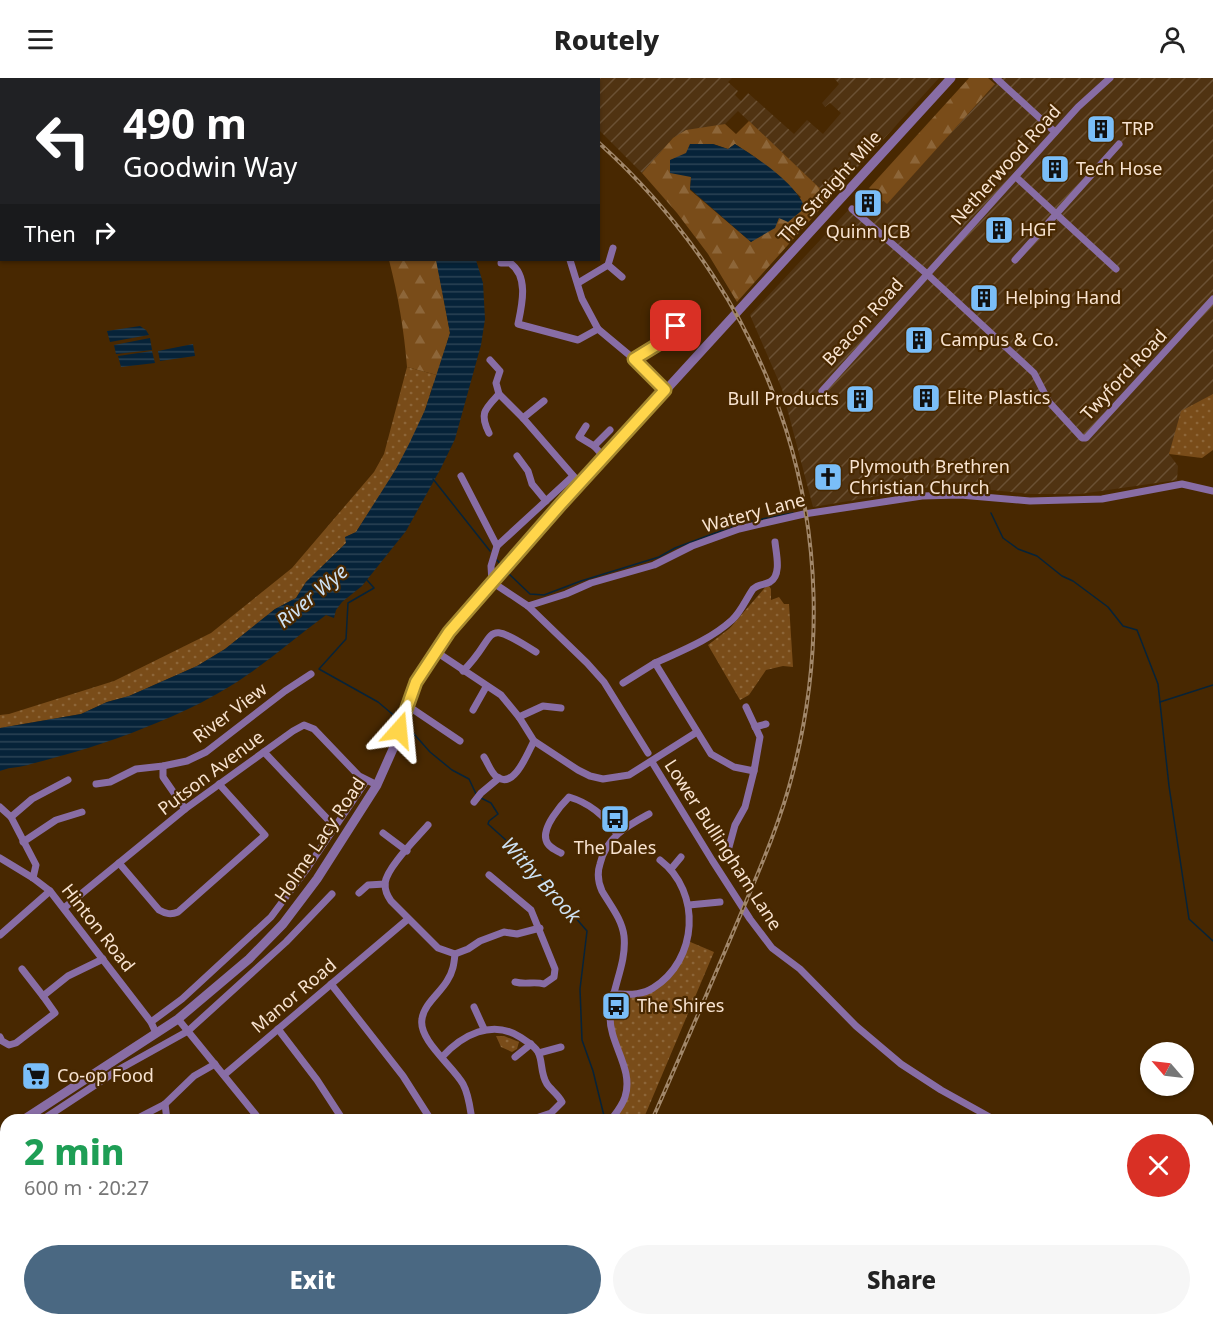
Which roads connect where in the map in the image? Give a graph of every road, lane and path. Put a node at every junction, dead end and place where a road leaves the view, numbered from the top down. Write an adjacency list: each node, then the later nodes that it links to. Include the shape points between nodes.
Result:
1 (951, 78): 19 (street, The Straight Mile)
2 (996, 78): 4 (street)
3 (1110, 78): 4 (street, Netherwood Road)
4 (1055, 132): 6 (street, Netherwood Road)
5 (1119, 144): 8 (street)
6 (1016, 177): 8 (street); 15 (street, Netherwood Road)
7 (852, 209): 15 (street, Twyford Road)
8 (1056, 214): 10 (street); 14 (street)
9 (613, 248): 13 (street)
10 (1015, 260)
11 (570, 261): 17 (street)
12 (501, 263): 21 (street, via 510,262 520,274 523,302 518,324 578,340)
13 (608, 265): 16 (street); 17 (street)
14 (1116, 269)
15 (927, 274): 18 (street, Twyford Road, via 1034,373 1049,402 1082,438); 25 (street, Beacon Road)
16 (622, 277)
17 (578, 283): 21 (street)
18 (1213, 299)
19 (732, 318): 24 (street, Holme Lacy Road)
20 (676, 326): 22 (street, via 665,340)
21 (598, 329): 22 (street)
22 (634, 359): 24 (street)
23 (490, 360): 26 (street, via 500,371 496,383)
24 (665, 390): 34 (street, Holme Lacy Road)
25 (822, 391)
26 (499, 394): 28 (street); 31 (street, via 484,411)
27 (544, 401): 28 (street)
28 (523, 418): 36 (street)
29 (586, 426): 32 (street, via 579,437)
30 (610, 430): 32 (street)
31 (489, 433)
32 (594, 446): 34 (street)
33 (517, 456): 38 (street, via 532,484)
34 (604, 457): 36 (street, Holme Lacy Road)
35 (461, 476): 41 (street)
36 (576, 480): 38 (street); 39 (street, Holme Lacy Road)
37 (1213, 491): 43 (street, Watery Lane, via 1182,484 1093,499 1030,501 922,496 804,514 739,529 654,565)
38 (549, 498): 39 (street); 41 (street)
39 (560, 505): 42 (street, Holme Lacy Road)
40 (775, 542): 46 (street, via 778,564 774,578 753,590 733,620 700,642)
41 (497, 546): 42 (street, via 491,566)
42 (492, 582): 43 (street, Lower Bullingham Lane); 44 (street, Holme Lacy Road)
43 (528, 606): 62 (street, Lower Bullingham Lane, via 596,672)
44 (435, 651): 47 (street); 52 (street, Holme Lacy Road)
45 (536, 652): 47 (street, via 506,633 493,633)
46 (655, 663): 49 (street); 58 (street)
47 (463, 671): 50 (street)
48 (310, 674): 65 (street, River View, via 206,752)
49 (623, 683)
50 (486, 687): 54 (street); 55 (street, via 501,695)
51 (746, 707): 57 (street)
52 (406, 708): 59 (street); 72 (street, Holme Lacy Road)
53 (561, 708): 55 (street, via 543,706)
54 (472, 710)
55 (519, 717): 60 (street)
56 (765, 724): 57 (street)
57 (755, 727): 66 (street, via 760,737)
58 (697, 732): 64 (street); 66 (street, via 711,754 734,767)
59 (460, 741)
60 (534, 741): 64 (street, via 578,770 603,779 629,775); 67 (street, via 516,774 510,779)
61 (264, 752): 69 (street, Putson Avenue, via 304,725 310,726); 71 (street, Putson Avenue); 80 (street)
62 (648, 753)
63 (484, 757): 67 (street)
64 (652, 762): 137 (street, Lower Bullingham Lane, via 711,860 772,948 800,969 856,1026 901,1064)
65 (163, 766): 70 (street, River View, via 136,769 110,782); 75 (street, via 163,777)
66 (754, 771): 84 (street)
67 (499, 778): 73 (street)
68 (68, 780): 78 (street, via 44,790)
69 (366, 781): 72 (street, Putson Avenue); 80 (street)
70 (96, 784)
71 (219, 784): 75 (street, Putson Avenue); 90 (street, via 265,835 178,912 165,914 159,910)
72 (377, 785): 112 (street, Holme Lacy Road, via 283,924 249,959)
73 (474, 802)
74 (0, 807): 78 (street)
75 (185, 809): 90 (street, Putson Avenue)
76 (82, 812): 83 (street, via 56,820)
77 (649, 814): 82 (street)
78 (11, 817): 83 (street)
79 (428, 825): 85 (street)
80 (335, 827): 113 (street, via 271,917 182,999)
81 (383, 833): 85 (street)
82 (617, 834): 86 (street, via 600,813 569,797 546,833 550,848); 109 (street, via 602,855 598,878 624,933)
83 (23, 842): 93 (street, via 36,866)
84 (729, 847)
85 (407, 851): 94 (street)
86 (561, 853)
87 (681, 857): 91 (street)
88 (0, 858): 93 (street, Hinton Road)
89 (660, 860): 91 (street)
90 (119, 863): 100 (street, Putson Avenue)
91 (671, 869): 99 (street)
92 (489, 875): 102 (street, via 531,910)
93 (33, 878): 95 (street, Hinton Road)
94 (385, 884): 96 (street, via 368,885); 101 (street, via 386,893)
95 (50, 891): 100 (street, Hinton Road); 103 (street)
96 (359, 893)
97 (332, 894): 116 (street, Holme Lacy Road, via 286,942)
98 (720, 902): 99 (street)
99 (688, 905): 109 (street, via 688,935 675,967 646,991)
100 (64, 908): 105 (street, Hinton Road)
101 (408, 919): 104 (street, via 438,948); 108 (street, Manor Road)
102 (540, 928): 104 (street, via 516,934 504,932); 107 (street, via 555,969 554,977 544,984)
103 (0, 935)
104 (455, 954): 122 (street, via 447,981 421,1020 423,1033)
105 (103, 959): 110 (street, via 68,976); 113 (street, Hinton Road)
106 (22, 969): 110 (street)
107 (515, 982)
108 (331, 984): 114 (street, Manor Road); 133 (street, via 403,1076)
109 (613, 994): 136 (street, via 610,1021 627,1078 624,1099)
110 (43, 996): 118 (street, via 55,1013 16,1042 9,1045)
111 (474, 1007): 115 (street)
112 (178, 1019): 116 (street); 117 (street, Holme Lacy Road)
113 (151, 1022): 117 (street, Hinton Road)
114 (278, 1029): 125 (street, Manor Road); 132 (street)
115 (484, 1029): 119 (street, via 512,1032); 122 (street, via 454,1044)
116 (188, 1031): 124 (street); 128 (street, Holme Lacy Road)
117 (156, 1033): 127 (street, Holme Lacy Road)
118 (0, 1037)
119 (531, 1044): 121 (street); 123 (street)
120 (561, 1047): 121 (street)
121 (539, 1053): 135 (street, via 547,1084 562,1101)
122 (442, 1056): 134 (street, via 463,1084)
123 (515, 1057)
124 (215, 1064): 125 (street); 126 (street, via 194,1076)
125 (224, 1075): 131 (street)
126 (165, 1104): 129 (street); 130 (street)
127 (32, 1114)
128 (51, 1114)
129 (146, 1114)
130 (166, 1114)
131 (255, 1114)
132 (339, 1114)
133 (427, 1114)
134 (471, 1114)
135 (548, 1114)
136 (615, 1114)
137 (984, 1114)

